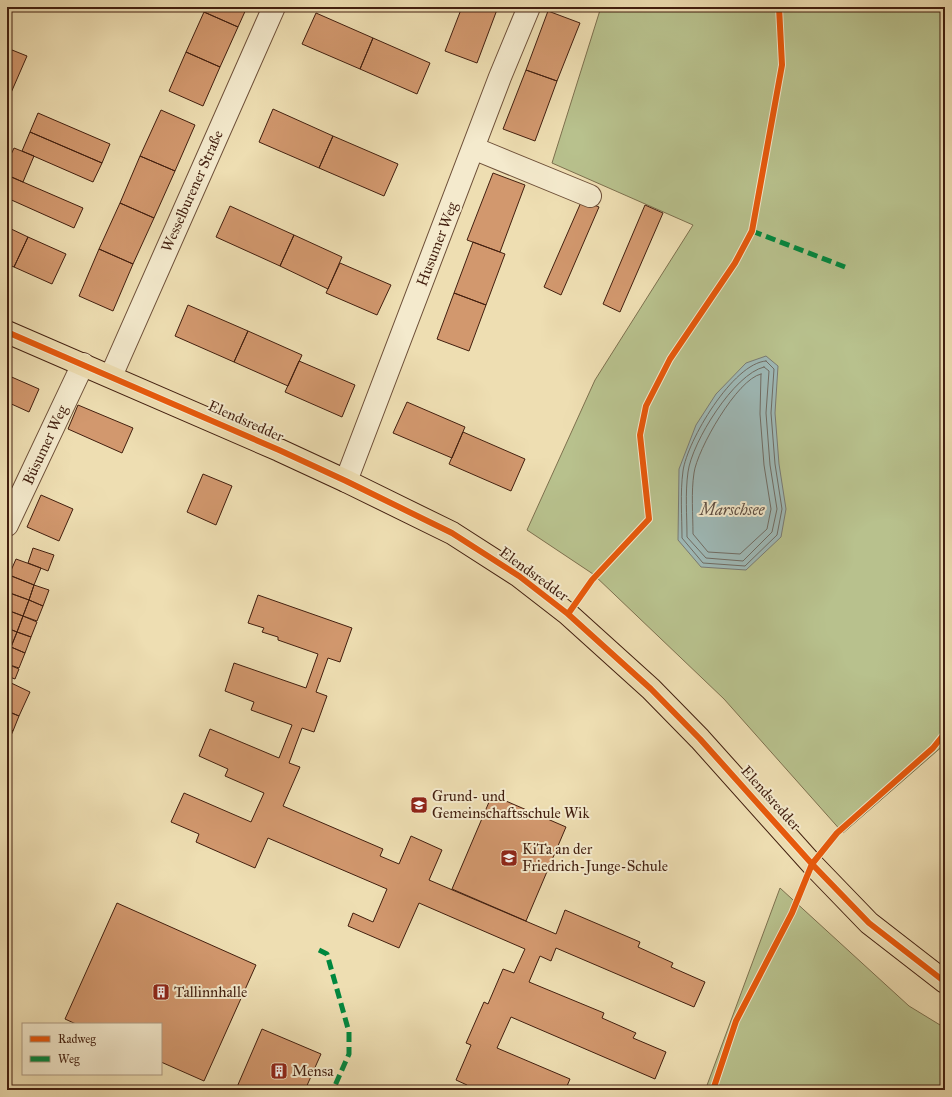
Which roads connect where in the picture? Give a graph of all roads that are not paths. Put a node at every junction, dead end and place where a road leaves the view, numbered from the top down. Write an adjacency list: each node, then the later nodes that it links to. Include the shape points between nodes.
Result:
1 (274, 7): 7 (street, Wesselburener Straße)
2 (529, 7): 3 (street, Husumer Weg)
3 (473, 148): 4 (street); 8 (street, Husumer Weg)
4 (590, 196)
5 (7, 332): 6 (main road, Elendsredder)
6 (83, 364): 7 (main road, Elendsredder); 9 (street, Büsumer Weg)
7 (111, 376): 8 (main road, Elendsredder)
8 (346, 481): 10 (main road, Elendsredder, via 452,533 519,576 568,614 668,705 869,923)
9 (7, 525)
10 (945, 982)

